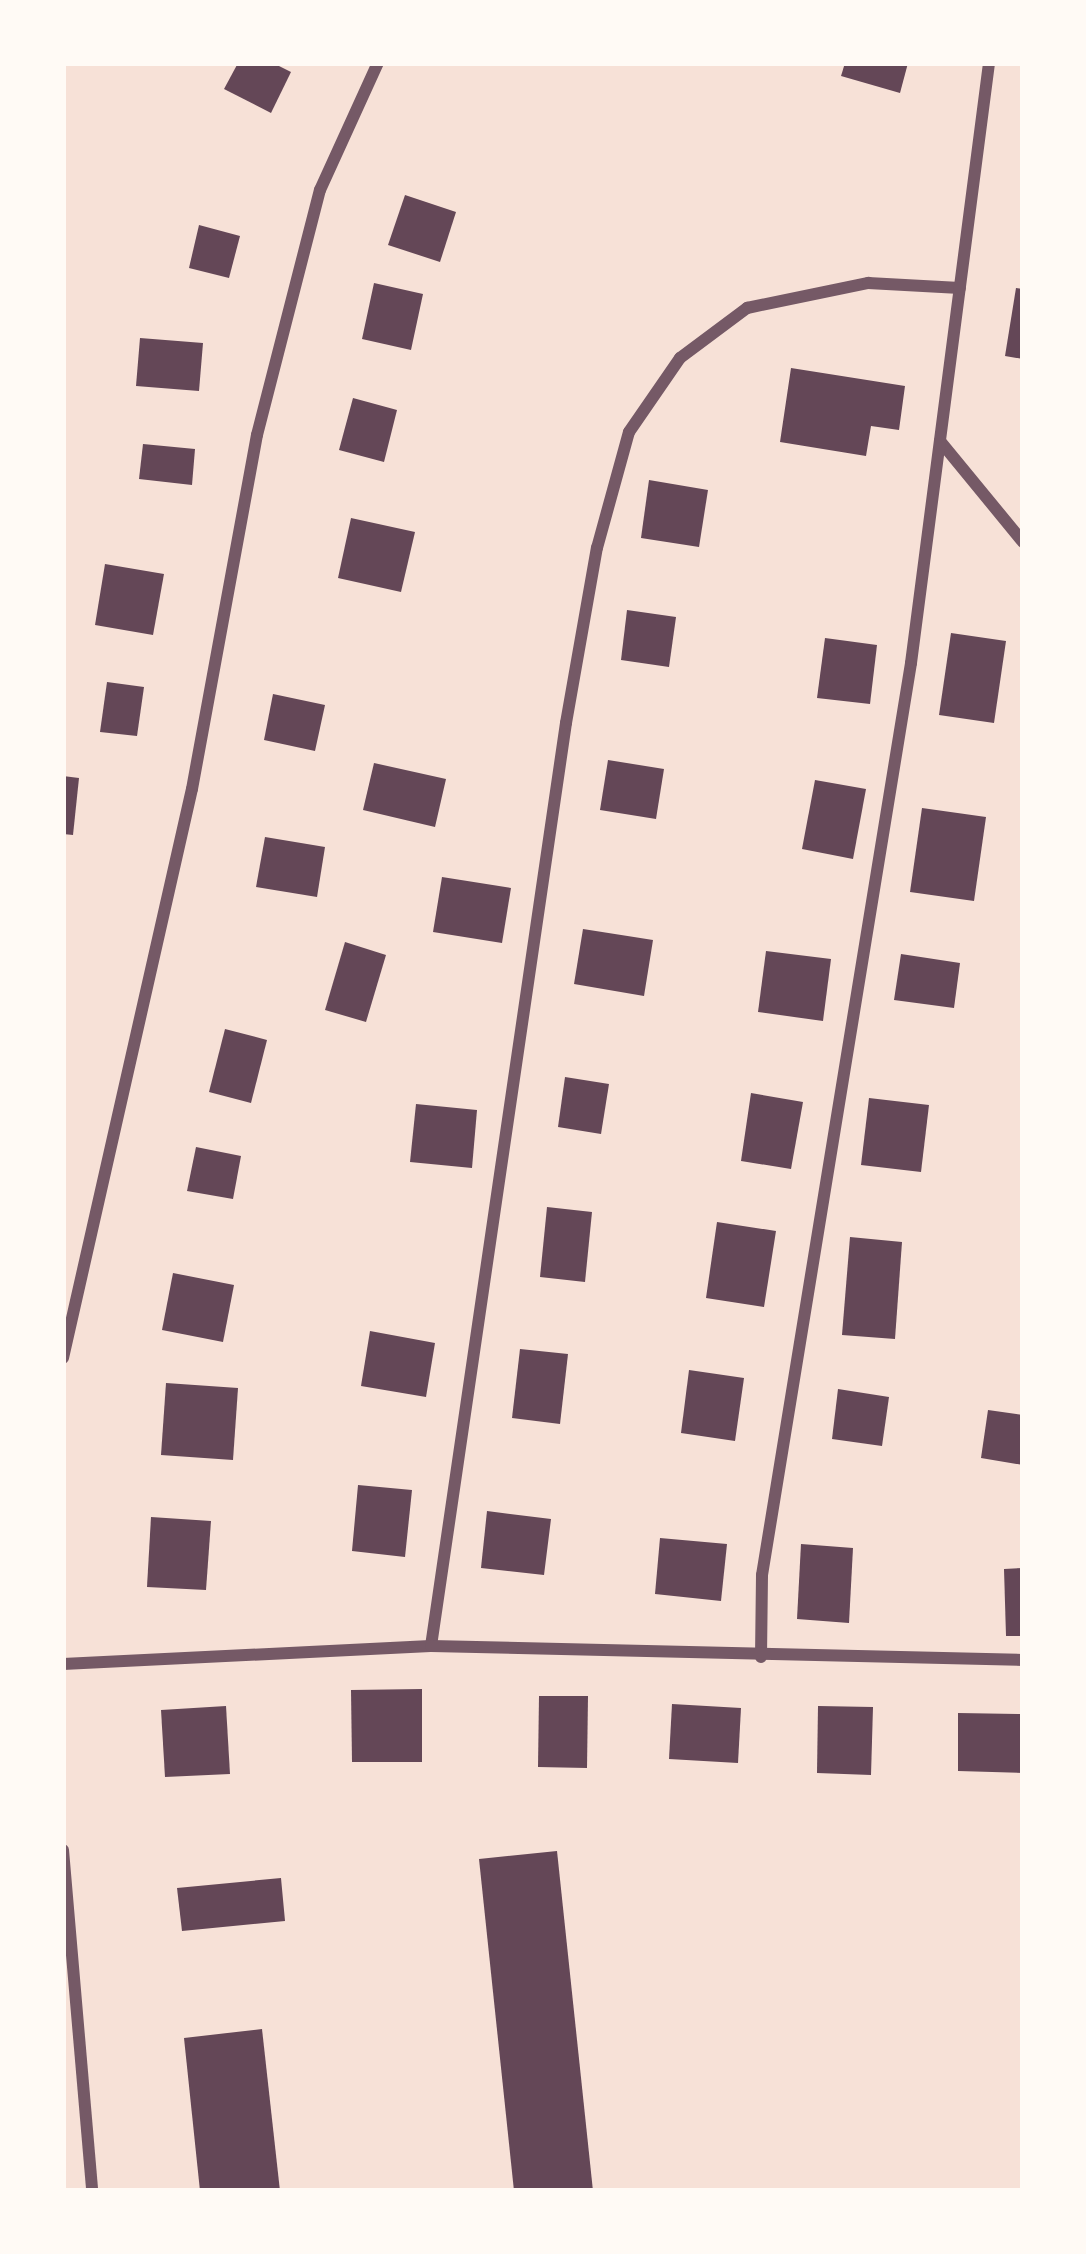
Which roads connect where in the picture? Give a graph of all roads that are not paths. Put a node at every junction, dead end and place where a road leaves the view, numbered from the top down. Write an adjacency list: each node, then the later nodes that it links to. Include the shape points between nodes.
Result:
1 (378, 63): 6 (street, via 320,190 257,435 192,789)
2 (989, 63): 3 (street)
3 (960, 288): 4 (street); 7 (street, via 868,283 747,308 680,358 629,432 597,548 566,723)
4 (940, 441): 5 (street); 8 (street, via 762,1575)
5 (1023, 542)
6 (63, 1358)
7 (431, 1646): 8 (street); 10 (street)
8 (761, 1657): 9 (street)
9 (1023, 1660)
10 (63, 1664)
11 (63, 1850): 13 (street)
12 (63, 2030): 13 (street)
13 (79, 2036): 14 (street)
14 (92, 2191)

